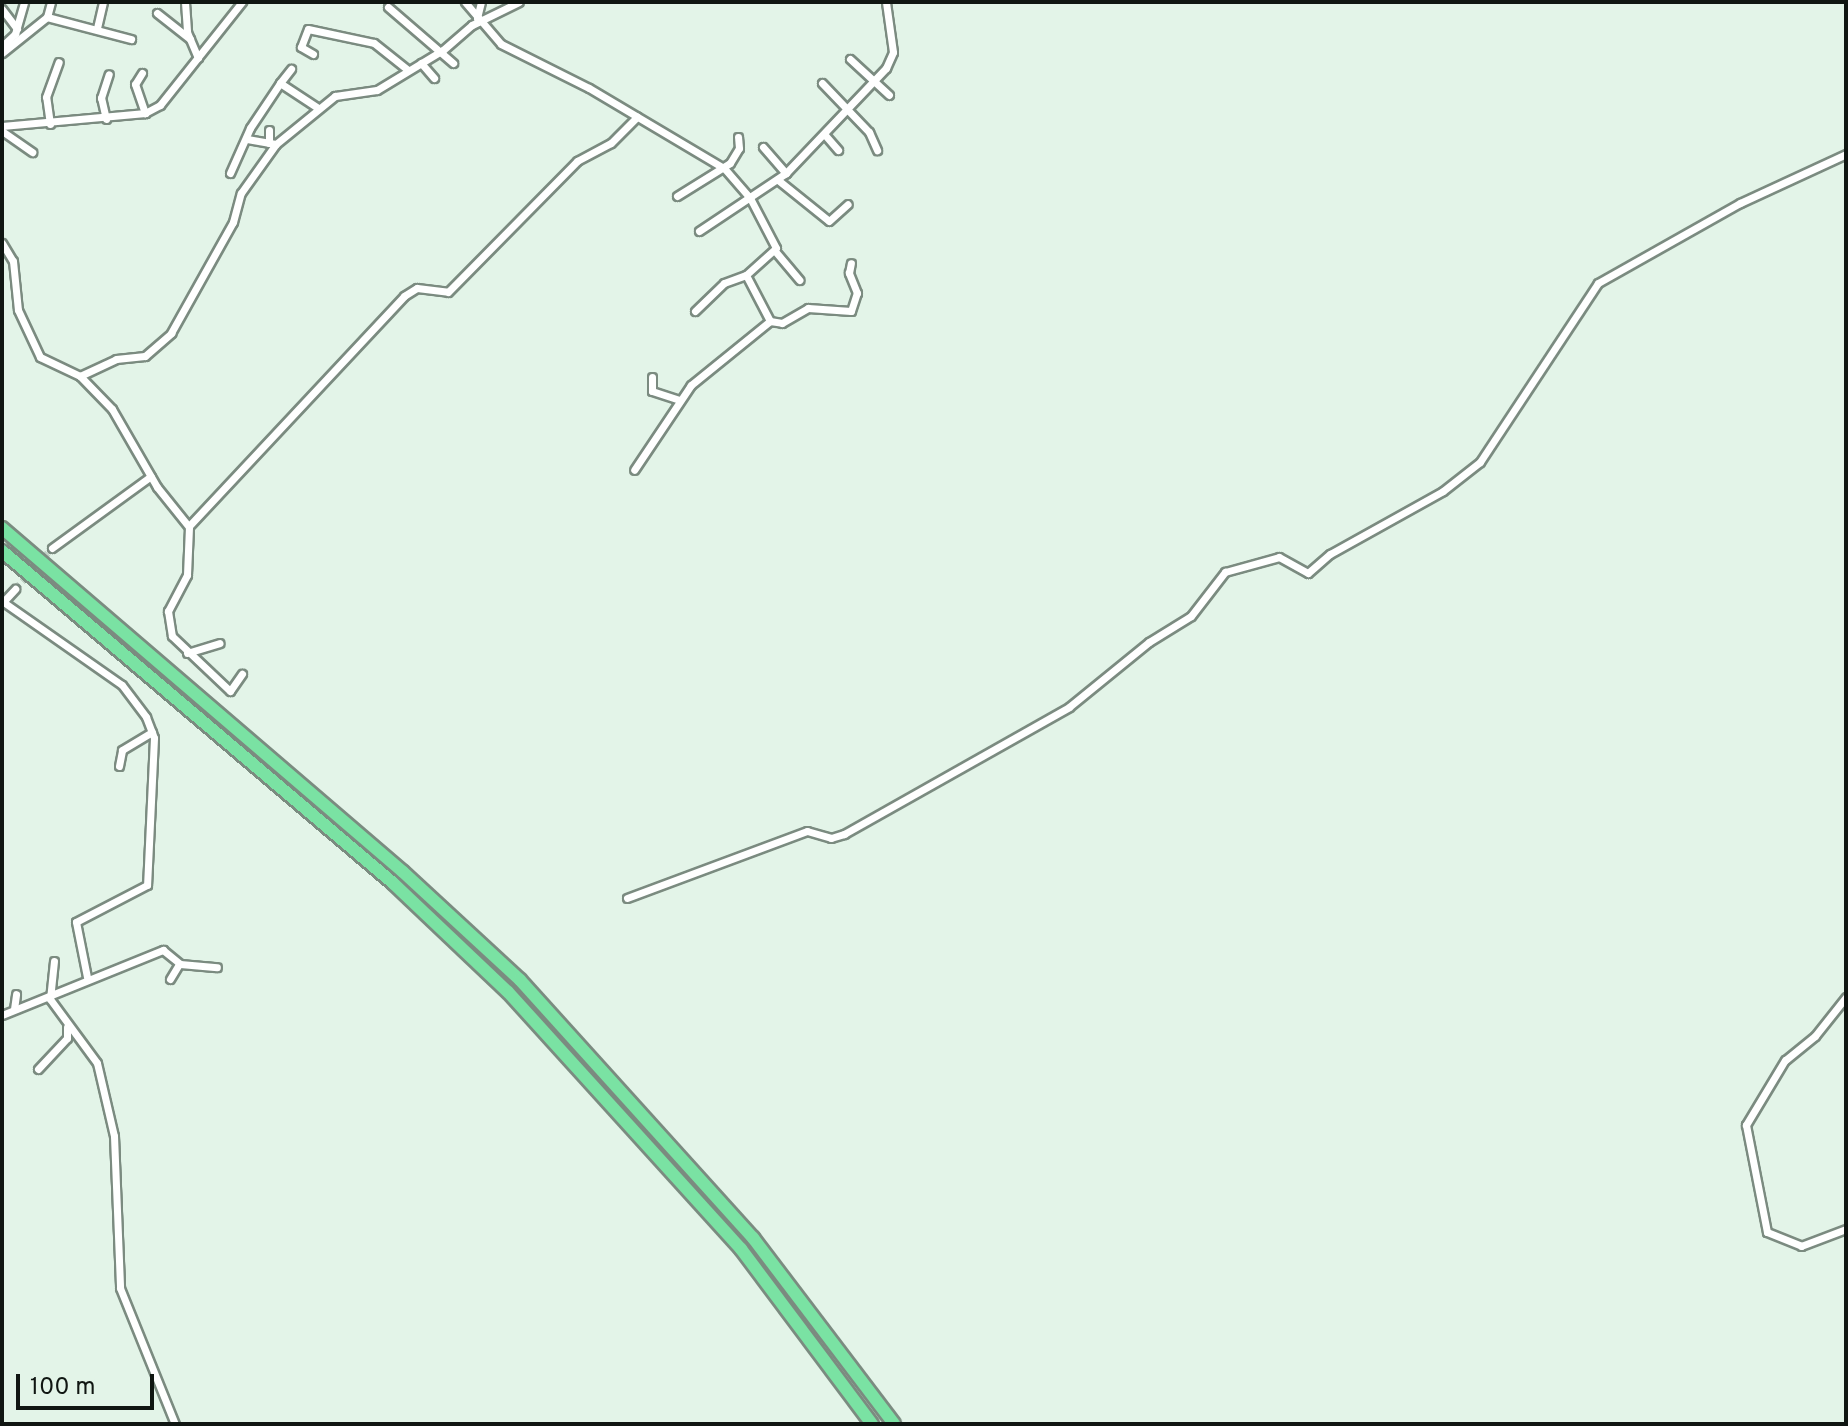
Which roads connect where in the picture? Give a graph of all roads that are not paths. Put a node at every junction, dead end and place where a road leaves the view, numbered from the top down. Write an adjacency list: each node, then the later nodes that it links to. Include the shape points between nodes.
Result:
1 (24, 2): 16 (street)
2 (51, 2): 13 (street)
3 (103, 2): 15 (street)
4 (185, 2): 18 (street)
5 (242, 2): 23 (street)
6 (465, 2): 14 (street)
7 (481, 2): 14 (street)
8 (519, 2): 14 (street)
9 (886, 2): 33 (street, via 893,52)
10 (388, 7): 20 (street)
11 (2, 9): 16 (street)
12 (157, 13): 18 (street)
13 (47, 17): 15 (street); 21 (street)
14 (478, 19): 20 (street); 40 (street, via 501,44)
15 (97, 28): 17 (street)
16 (17, 29): 19 (street)
17 (131, 39)
18 (190, 39): 23 (street)
19 (2, 46)
20 (443, 50): 26 (street); 27 (street)
21 (2, 53)
22 (313, 54): 29 (street, via 301,47 308,29 374,43)
23 (198, 58): 39 (street, via 160,105)
24 (850, 59): 33 (street)
25 (59, 62): 42 (street, via 46,97)
26 (421, 63): 29 (street); 32 (street)
27 (453, 63)
28 (291, 69): 34 (street)
29 (408, 70): 37 (street, via 377,90 335,96)
30 (142, 73): 39 (street, via 135,84)
31 (109, 74): 41 (street, via 101,98)
32 (434, 78)
33 (874, 81): 36 (street); 38 (street)
34 (280, 83): 37 (street); 47 (street)
35 (822, 83): 38 (street)
36 (889, 95)
37 (318, 108): 48 (street)
38 (848, 109): 45 (street); 51 (street)
39 (145, 113): 41 (street)
40 (637, 117): 54 (street); 74 (street, via 611,143 577,161 448,292 417,288 395,304)
41 (106, 119): 42 (street)
42 (50, 124): 43 (street)
43 (2, 129): 52 (street)
44 (269, 130): 48 (street)
45 (825, 135): 50 (street); 56 (street)
46 (738, 137): 54 (street, via 737,153)
47 (247, 139): 48 (street); 55 (street)
48 (272, 144): 69 (street, via 241,193 233,222 171,333 145,356 121,357)
49 (763, 147): 56 (street)
50 (838, 150)
51 (877, 150)
52 (32, 152)
53 (1846, 154): 85 (street, via 1740,203 1598,283 1546,359 1529,396 1480,462 1443,491 1341,547 1308,573 1279,557 1225,572 1191,616 1149,642 1069,707 844,834 831,838 807,831)
54 (723, 168): 58 (street); 59 (street)
55 (230, 173)
56 (786, 173): 57 (street)
57 (778, 180): 59 (street); 60 (street, via 829,221)
58 (677, 196)
59 (752, 200): 61 (street); 63 (street)
60 (848, 204)
61 (699, 231)
62 (2, 243): 69 (street, via 13,261 18,310 40,357)
63 (775, 251): 65 (street); 66 (street)
64 (851, 263): 68 (street, via 857,293 851,311 808,308 782,323)
65 (746, 275): 67 (street, via 733,277); 68 (street)
66 (799, 280)
67 (695, 311)
68 (770, 321): 71 (street)
69 (80, 376): 73 (street, via 127,429)
70 (652, 377): 71 (street, via 652,391)
71 (680, 400): 72 (street)
72 (634, 470)
73 (151, 476): 74 (street); 76 (street)
74 (189, 526): 81 (street, via 187,575 167,618 172,636)
75 (2, 528): 101 (highway, via 403,872 520,980 753,1238)
76 (52, 548)
77 (2, 551): 100 (highway, via 393,883 508,992 741,1249)
78 (15, 589): 79 (street)
79 (2, 602): 83 (street, via 122,685)
80 (220, 643): 81 (street)
81 (187, 653): 82 (street, via 230,691)
82 (242, 674)
83 (152, 732): 84 (street, via 122,750); 89 (street, via 147,885 76,922)
84 (119, 766)
85 (627, 898)
86 (54, 961): 91 (street)
87 (179, 964): 88 (street); 89 (street, via 163,950); 90 (street)
88 (217, 967)
89 (87, 977): 91 (street)
90 (170, 979)
91 (48, 992): 94 (street); 96 (street)
92 (16, 994): 94 (street)
93 (1846, 997): 98 (street, via 1815,1036 1789,1055 1746,1125 1767,1232 1801,1246)
94 (14, 1009): 95 (street)
95 (2, 1015)
96 (67, 1025): 97 (street, via 67,1038); 99 (street, via 97,1063 116,1144 120,1288)
97 (38, 1069)
98 (1846, 1229)
99 (175, 1424)
100 (872, 1424)
101 (894, 1424)

